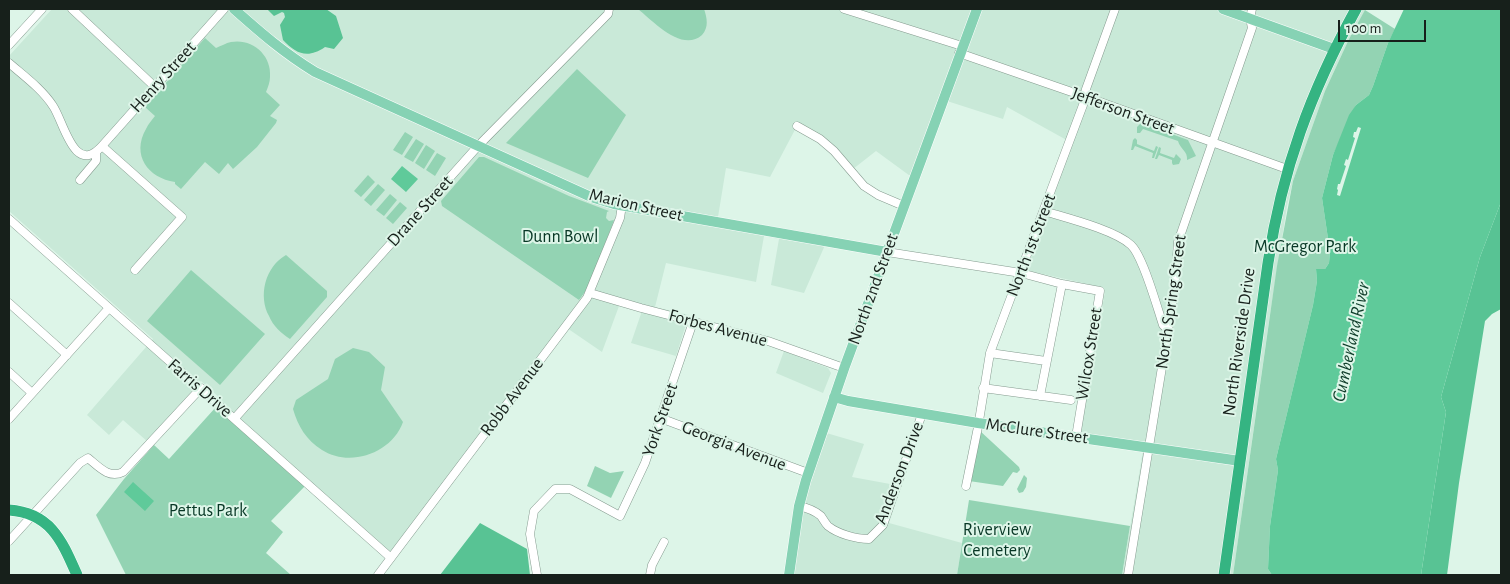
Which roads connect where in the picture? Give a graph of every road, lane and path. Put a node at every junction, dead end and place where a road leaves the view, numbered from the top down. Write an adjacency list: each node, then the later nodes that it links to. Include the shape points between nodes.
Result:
1 (42, 9): 12 (street)
2 (72, 9): 16 (street)
3 (224, 9): 16 (street, Henry Street)
4 (234, 9): 21 (main road, Marion Street, via 293,59 315,72)
5 (609, 9): 21 (street, Drane Street, via 608,14)
6 (844, 9): 14 (street, Jefferson Street)
7 (977, 9): 14 (main road, North 2nd Street)
8 (1116, 9): 17 (street, North 1st Street)
9 (1223, 9): 11 (main road)
10 (1356, 9): 13 (highway, North Riverside Drive)
11 (1251, 14): 13 (main road); 19 (street, North Spring Street, via 1252,28)
12 (9, 45)
13 (1334, 49): 23 (highway, North Riverside Drive)
14 (961, 50): 17 (street, Jefferson Street); 26 (main road, North 2nd Street)
15 (9, 63): 22 (street, via 54,107 64,133 79,152 90,156)
16 (154, 86): 20 (street, Henry Street)
17 (1084, 96): 19 (street, Jefferson Street); 27 (street, North 1st Street)
18 (797, 126): 26 (street, via 834,151 864,186)
19 (1213, 143): 23 (street, Jefferson Street); 37 (street, North Spring Street, via 1178,242)
20 (102, 146): 22 (street, Henry Street); 30 (street, via 182,217)
21 (478, 146): 25 (main road, Marion Street, via 591,197); 51 (street, Drane Street)
22 (96, 152): 24 (street, Henry Street, via 96,162)
23 (1287, 169): 56 (highway, North Riverside Drive, via 1271,245)
24 (80, 180)
25 (622, 205): 29 (main road, Marion Street); 33 (street, Robb Avenue, via 620,218)
26 (904, 206): 29 (main road, North 2nd Street)
27 (1044, 211): 31 (street, North 1st Street); 37 (street, via 1109,232 1132,245 1141,259 1163,325)
28 (9, 219): 35 (street, Farris Drive)
29 (887, 252): 31 (street, Marion Street); 41 (main road, North 2nd Street)
30 (135, 270)
31 (1021, 273): 32 (street, Wilcox Street); 38 (street, North 1st Street)
32 (1062, 284): 40 (street); 54 (street, Wilcox Street, via 1100,291)
33 (590, 293): 36 (street, Forbes Avenue); 64 (street, Robb Avenue)
34 (9, 303): 39 (street)
35 (108, 308): 39 (street); 43 (street, Farris Drive)
36 (693, 322): 41 (street, Forbes Avenue, via 768,341); 52 (street, York Street)
37 (1168, 331): 55 (street, North Spring Street)
38 (990, 353): 40 (street); 44 (street, North 1st Street)
39 (67, 355): 45 (street)
40 (1046, 361): 47 (street)
41 (844, 368): 46 (main road, North 2nd Street)
42 (9, 372): 45 (street)
43 (201, 388): 51 (street, Farris Drive); 61 (street, via 123,472 108,474 88,458)
44 (984, 388): 47 (street); 53 (street, North 1st Street)
45 (32, 393): 50 (street)
46 (834, 396): 49 (main road, McClure Street); 57 (main road, North 2nd Street)
47 (1040, 396): 48 (street)
48 (1071, 400)
49 (922, 414): 53 (main road, McClure Street); 59 (street, Anderson Drive, via 883,525 869,539 838,531 811,509)
50 (9, 418)
51 (235, 418): 64 (street, Farris Drive)
52 (660, 418): 57 (street, Georgia Avenue); 67 (street, York Street, via 645,463 620,516 570,489 555,489 534,511 530,534)
53 (978, 423): 54 (main road, McClure Street); 58 (street, North 1st Street)
54 (1076, 437): 55 (main road, McClure Street)
55 (1148, 447): 56 (main road, McClure Street); 70 (street, North Spring Street)
56 (1240, 461): 71 (highway, North Riverside Drive)
57 (808, 473): 59 (main road, North 2nd Street)
58 (966, 486)
59 (800, 506): 69 (main road, North 2nd Street)
60 (9, 510): 61 (highway)
61 (33, 515): 62 (street); 65 (highway, via 59,537)
62 (9, 540)
63 (664, 542): 68 (street)
64 (391, 558): 66 (street, Robb Avenue)
65 (77, 575)
66 (378, 575)
67 (537, 575)
68 (650, 575)
69 (789, 575)
70 (1128, 575)
71 (1224, 575)

